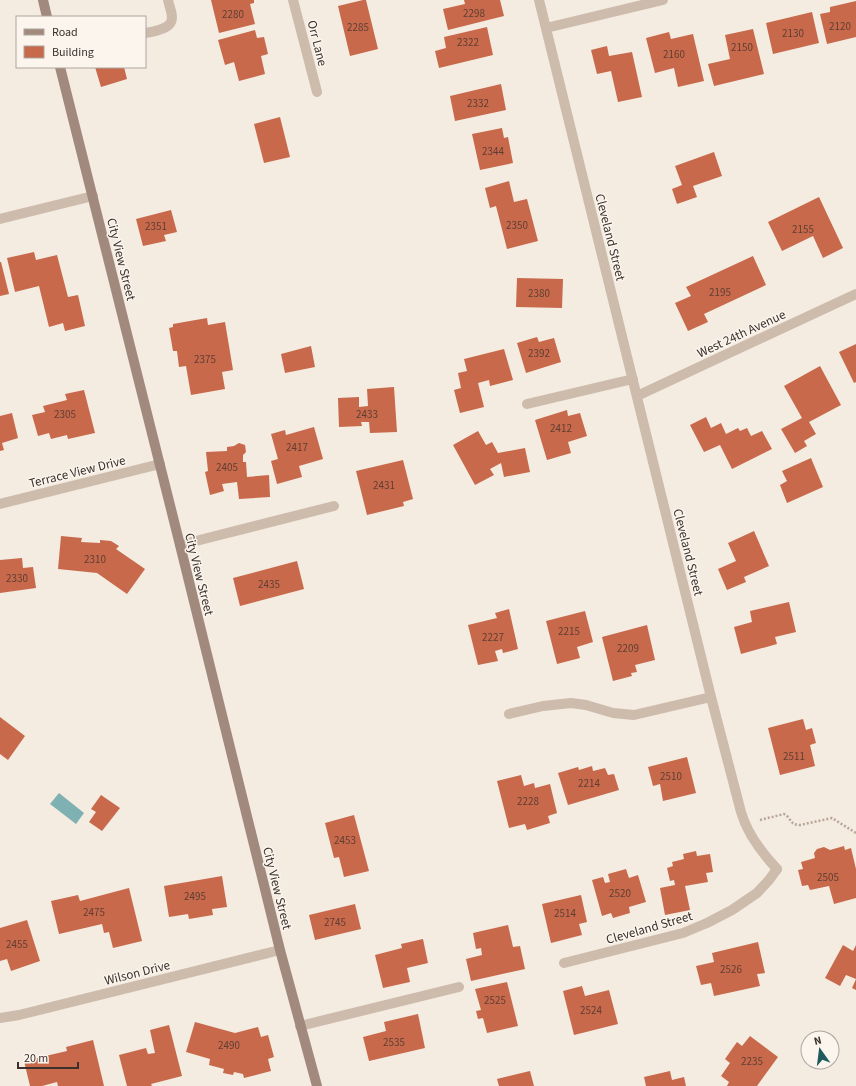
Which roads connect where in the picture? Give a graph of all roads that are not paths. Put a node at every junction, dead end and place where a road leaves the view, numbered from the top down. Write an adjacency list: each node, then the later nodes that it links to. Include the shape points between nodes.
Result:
1 (43, 0): 6 (street)
2 (168, 0): 8 (street, via 171,14 169,25)
3 (293, 0): 10 (street, Orr Lane)
4 (539, 0): 7 (street, Cleveland Street)
5 (662, 0): 7 (street)
6 (47, 16)
7 (546, 28): 14 (street, Cleveland Street)
8 (146, 33)
9 (60, 68): 11 (street, City View Street)
10 (316, 92)
11 (93, 196): 12 (street); 17 (street, City View Street)
12 (0, 219)
13 (856, 294): 15 (street, West 24th Avenue)
14 (632, 379): 15 (street, Cleveland Street); 16 (street)
15 (637, 396): 21 (street, Cleveland Street)
16 (527, 404)
17 (160, 464): 18 (street, Terrace View Drive); 20 (street, City View Street)
18 (0, 504)
19 (334, 506): 20 (street)
20 (180, 545): 23 (street, City View Street)
21 (711, 697): 22 (street, via 634,715 571,703); 24 (street, Cleveland Street, via 745,824 776,869 758,893 706,923 683,933)
22 (509, 714)
23 (280, 950): 26 (street, Wilson Drive); 27 (street, City View Street)
24 (564, 963)
25 (459, 987): 27 (street)
26 (0, 1018)
27 (300, 1026): 28 (street, City View Street)
28 (317, 1086)

